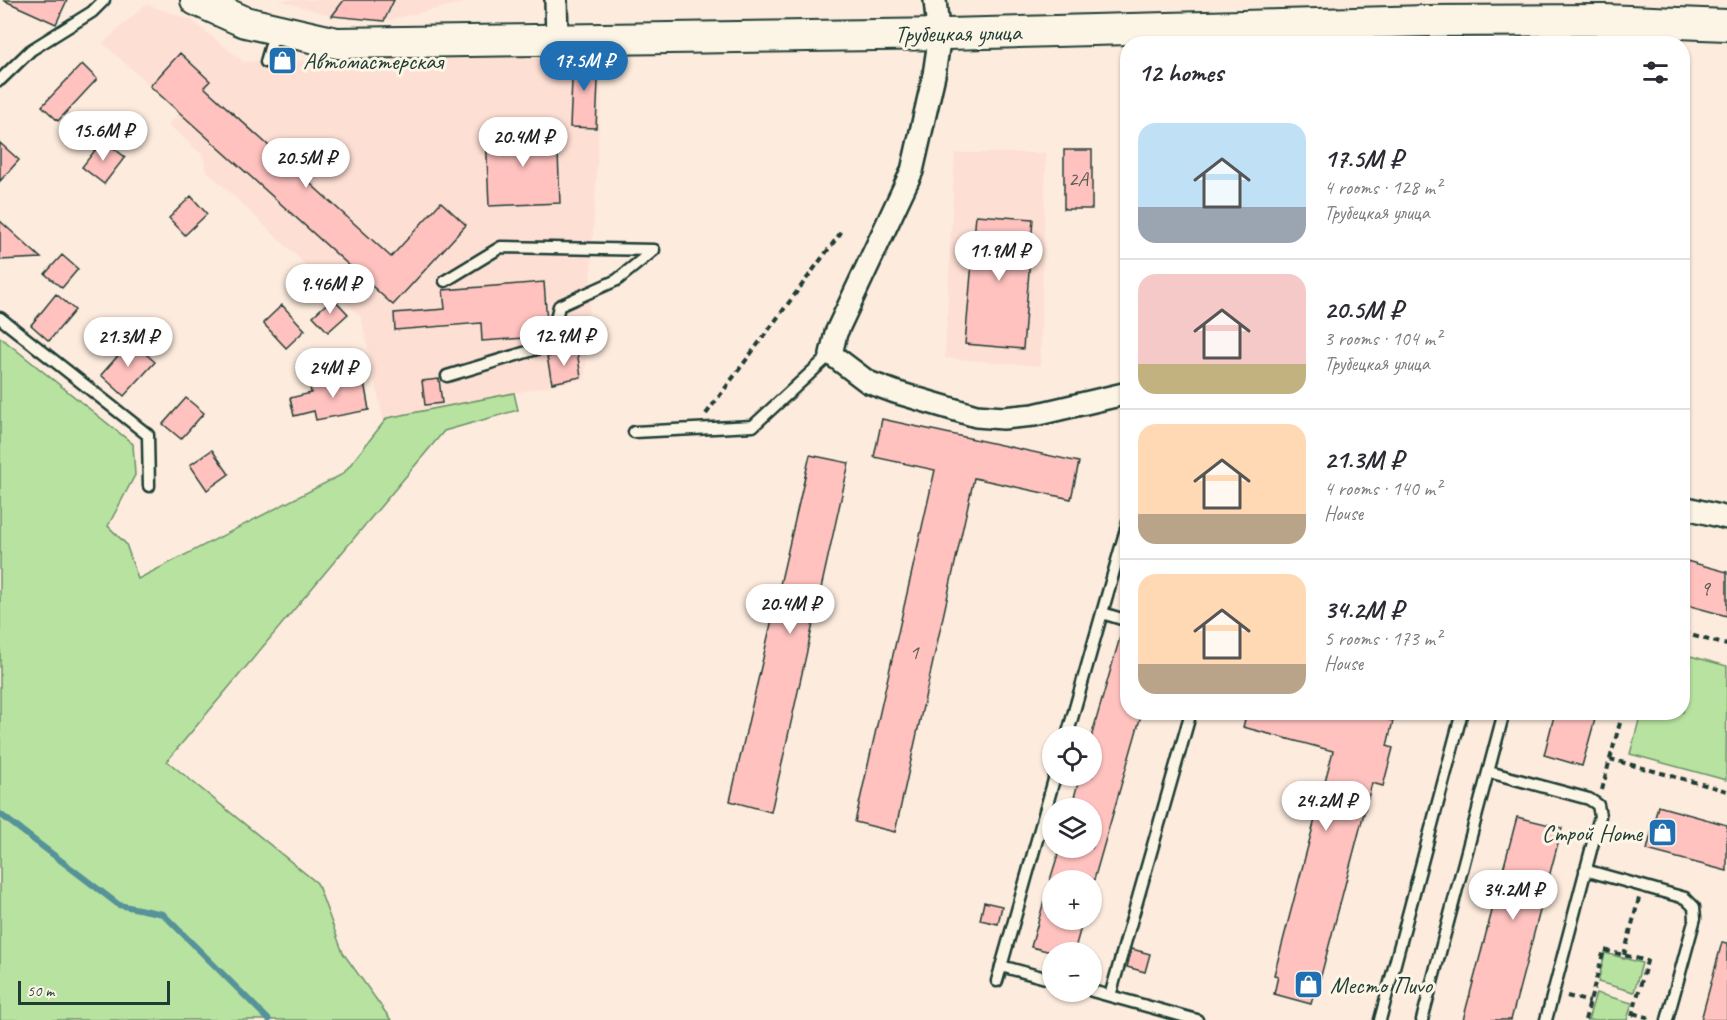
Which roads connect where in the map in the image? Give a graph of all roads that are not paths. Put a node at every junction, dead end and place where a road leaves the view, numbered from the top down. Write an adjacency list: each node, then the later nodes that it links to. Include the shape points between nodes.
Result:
1 (104, 0): 10 (lane, via 92,12 31,50)
2 (196, 0): 6 (main road, Трубецкая улица, via 245,22)
3 (556, 0): 8 (street)
4 (935, 0): 7 (street)
5 (1727, 25): 7 (main road, Трубецкая улица, via 1604,20 1439,21)
6 (275, 28): 8 (main road, Трубецкая улица, via 337,43); 9 (lane)
7 (939, 34): 8 (main road, Трубецкая улица); 13 (street, via 934,75 912,171 836,333)
8 (557, 39)
9 (266, 62)
10 (0, 80)
11 (445, 280): 14 (lane, via 501,247 654,250 617,280 559,306 550,345)
12 (0, 318): 17 (lane, via 148,435)
13 (831, 354): 15 (street, via 868,382 976,416 1034,415); 16 (lane, via 753,426)
14 (447, 376)
15 (1120, 395)
16 (634, 432)
17 (149, 486)
18 (1690, 509): 19 (street)
19 (1727, 518)
20 (1120, 550): 21 (lane)
21 (1102, 613): 22 (lane); 26 (lane)
22 (1120, 618)
23 (1189, 720): 34 (lane)
24 (1460, 720): 36 (lane)
25 (1502, 720): 27 (lane)
26 (1069, 726)
27 (1489, 771): 29 (lane, via 1589,799 1598,805 1600,816); 37 (lane)
28 (1052, 786): 30 (lane)
29 (1585, 870): 38 (lane); 39 (lane, via 1685,898 1694,907 1695,918)
30 (1001, 966): 31 (lane); 32 (lane)
31 (1042, 977)
32 (996, 981)
33 (1102, 994): 34 (lane)
34 (1110, 996): 35 (lane)
35 (1197, 1020)
36 (1380, 1020)
37 (1422, 1020)
38 (1546, 1020)
39 (1667, 1020)

